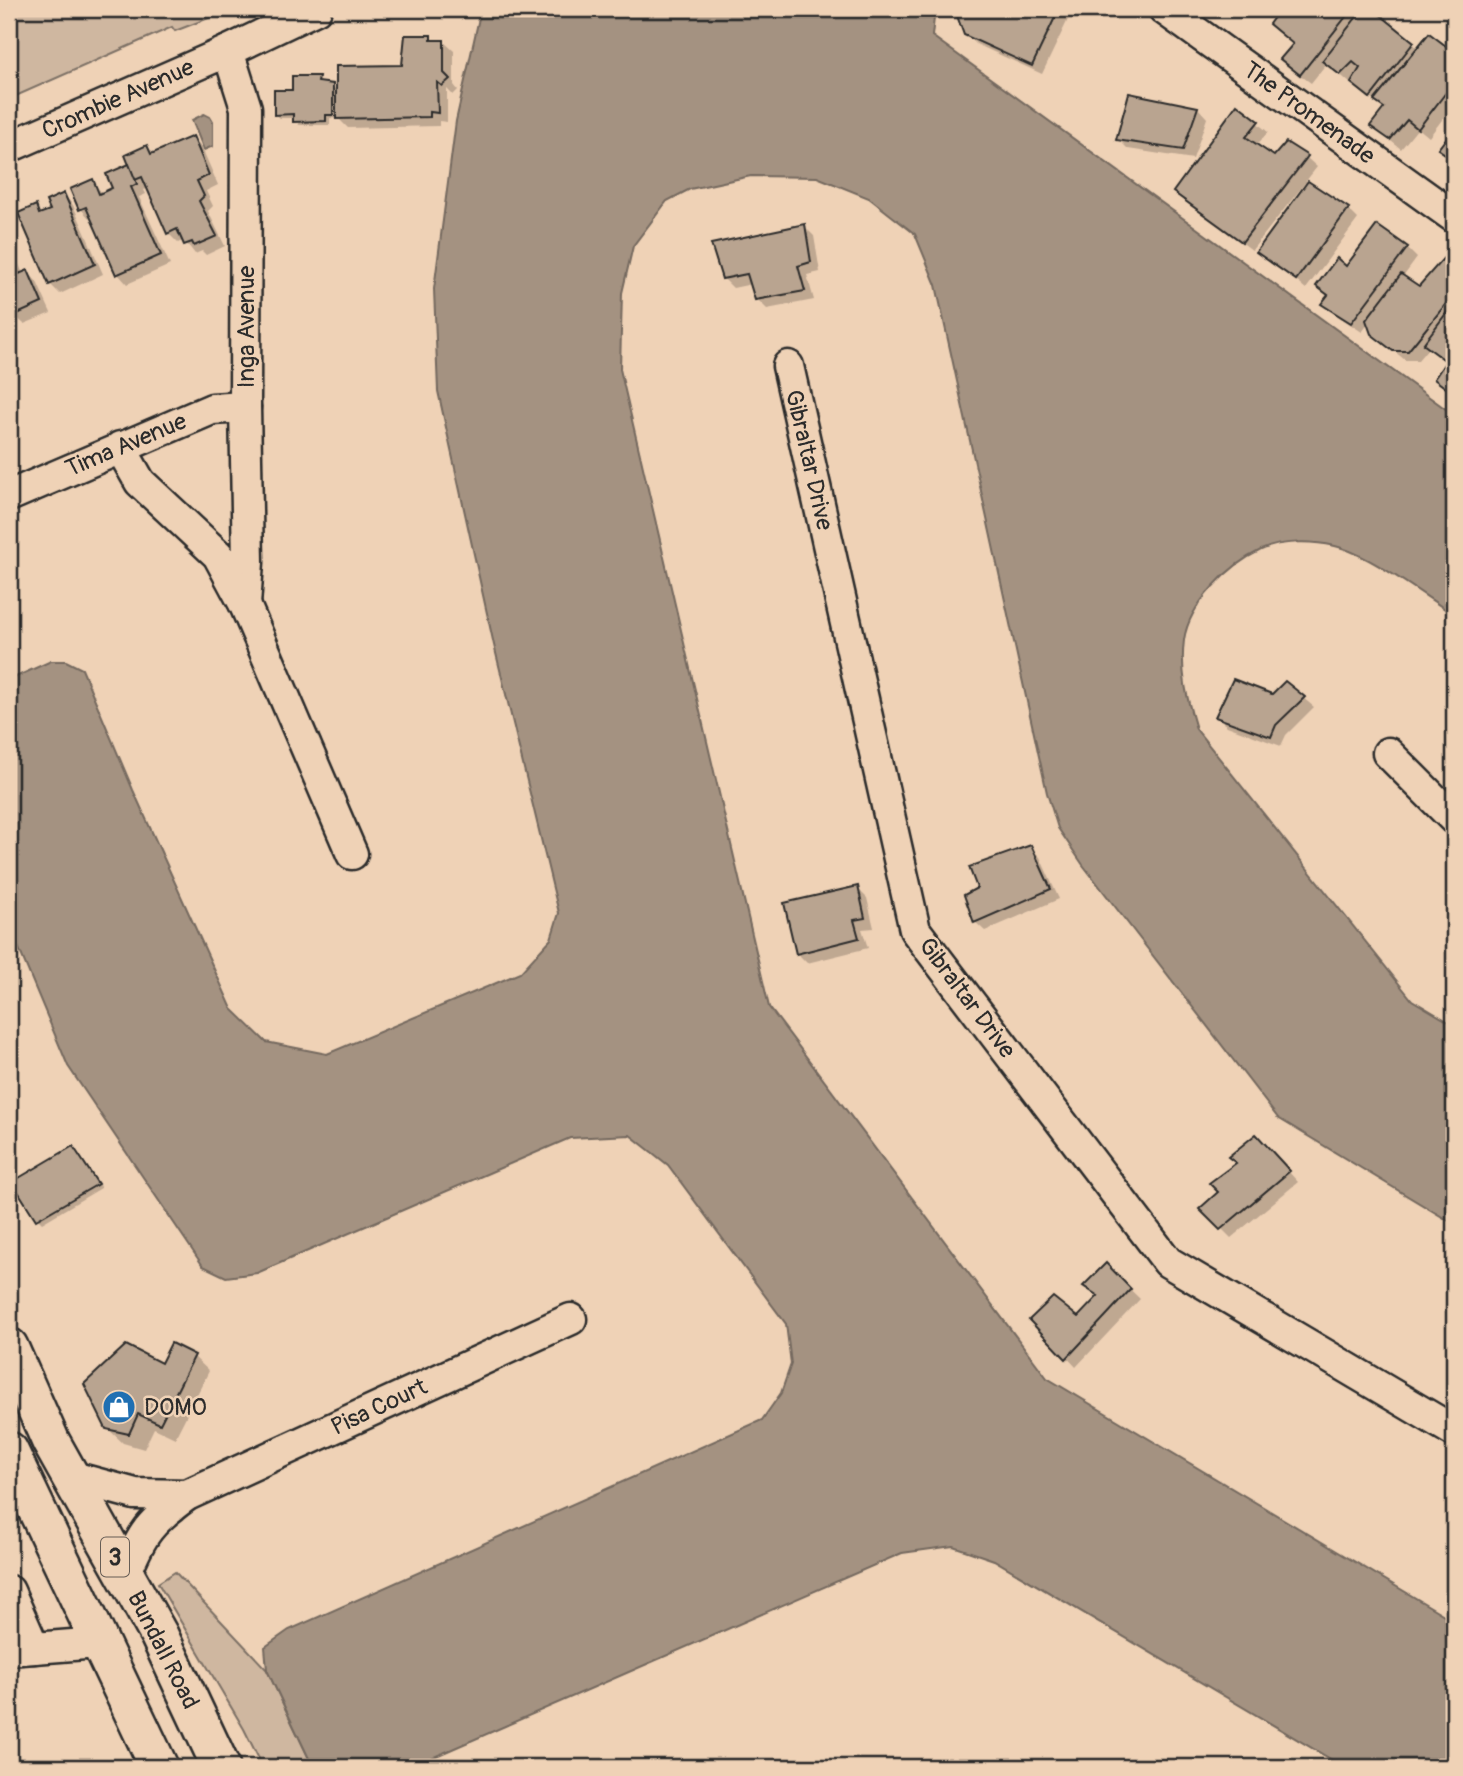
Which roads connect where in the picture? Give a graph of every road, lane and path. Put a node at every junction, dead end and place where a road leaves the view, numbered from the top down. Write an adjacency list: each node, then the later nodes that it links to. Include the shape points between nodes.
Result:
1 (316, 9): 3 (street, Crombie Avenue)
2 (1164, 9): 5 (street, The Promenade)
3 (228, 51): 4 (street, Crombie Avenue); 7 (street, Inga Avenue, via 246,108)
4 (9, 147)
5 (1454, 217)
6 (788, 366): 16 (street, Gibraltar Drive, via 915,930 1168,1262)
7 (245, 407): 8 (street, Tima Avenue, via 212,409); 10 (street, Inga Avenue)
8 (120, 447): 9 (street, Tima Avenue); 10 (street, Inga Avenue, via 140,482 218,555)
9 (9, 496)
10 (245, 605): 13 (street, Inga Avenue)
11 (1388, 753): 12 (street)
12 (1454, 819)
13 (352, 854)
14 (571, 1319): 19 (street, Pisa Court)
15 (9, 1347): 18 (main road, Bundall Road / 3)
16 (1454, 1431)
17 (13, 1471): 22 (main road, 3)
18 (69, 1476): 19 (street, Pisa Court, via 135,1494); 20 (main road, Bundall Road / 3)
19 (187, 1495): 20 (street, Pisa Court, via 159,1516 141,1538)
20 (125, 1575): 25 (main road, Bundall Road / 3, via 159,1635)
21 (9, 1591): 23 (street)
22 (98, 1643): 23 (street); 24 (main road, 3)
23 (21, 1649)
24 (159, 1767)
25 (221, 1767)

